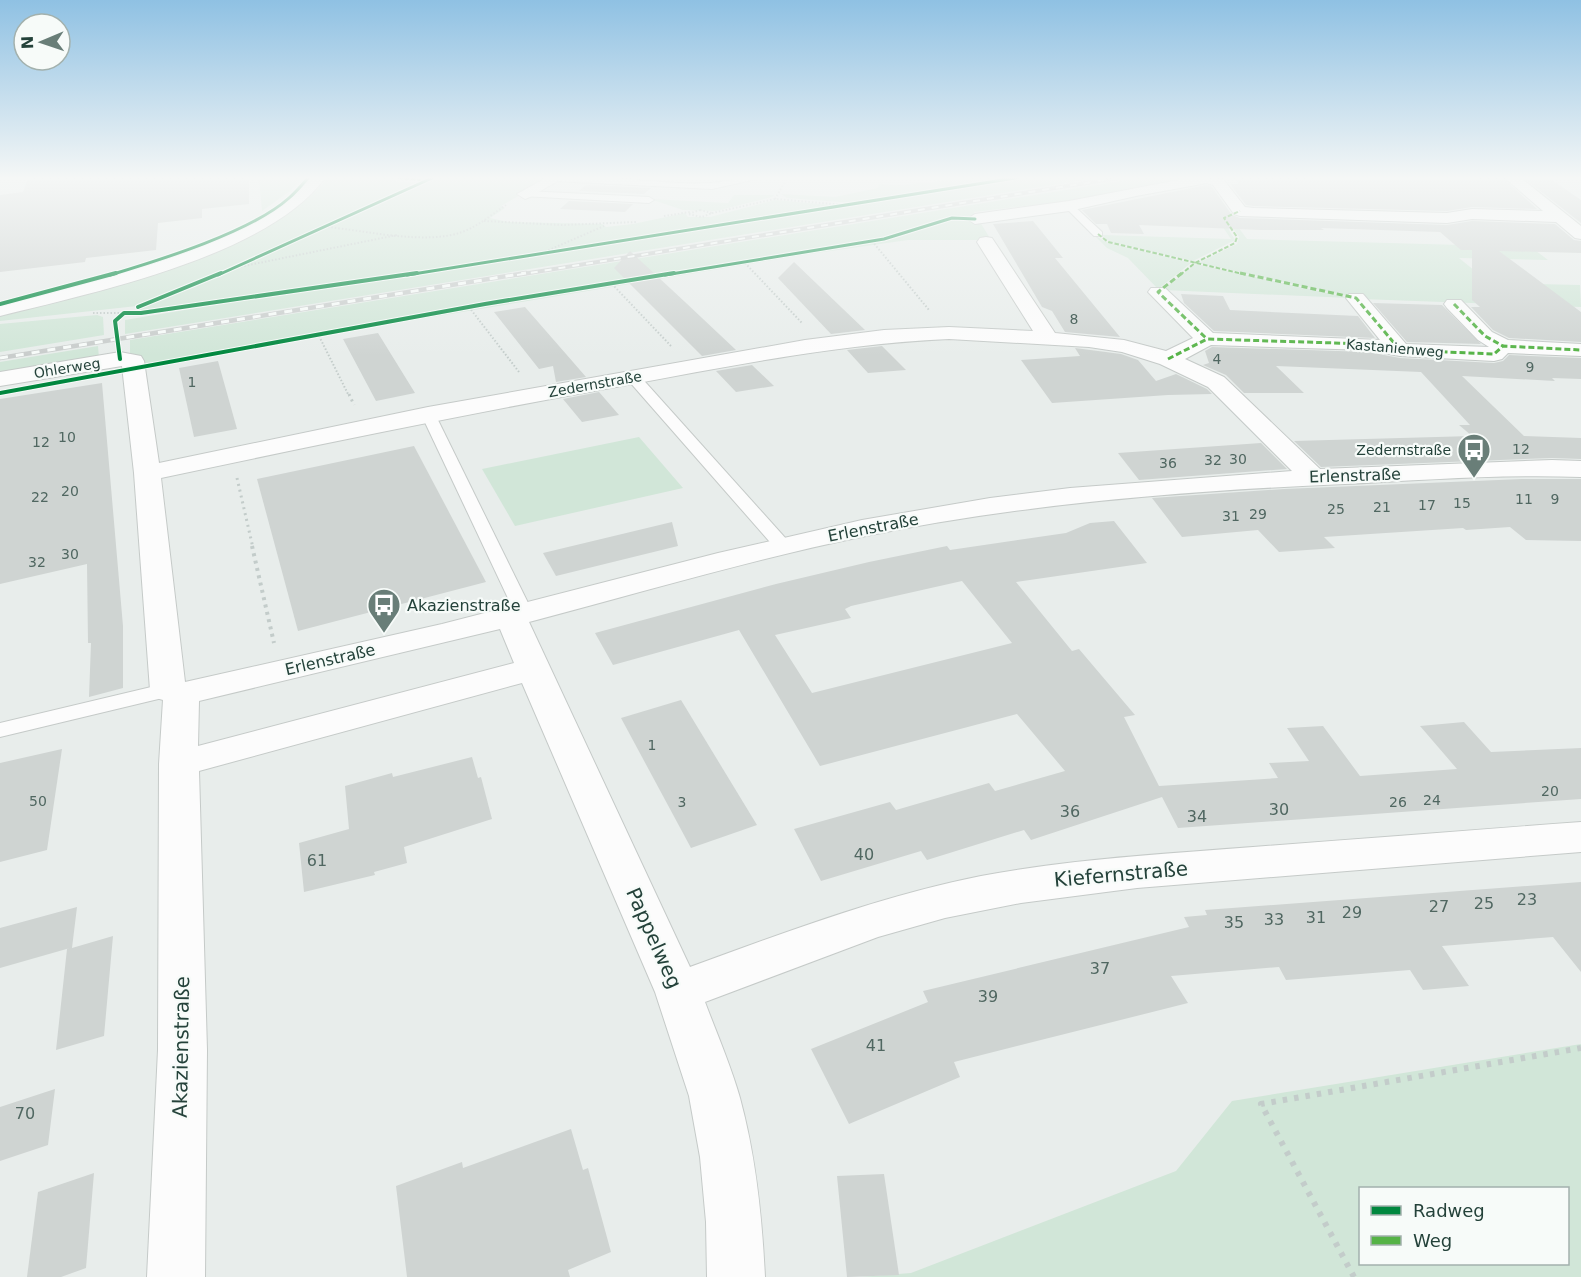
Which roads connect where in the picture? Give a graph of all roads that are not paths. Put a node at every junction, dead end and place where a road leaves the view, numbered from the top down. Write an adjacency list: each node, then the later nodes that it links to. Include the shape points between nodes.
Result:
1 (230, 238): 6 (street, via 106,282)
2 (986, 242): 7 (street)
3 (1158, 292): 8 (street)
4 (1356, 298): 10 (street)
5 (1454, 304): 9 (street, via 1485,336)
6 (0, 310)
7 (1047, 337): 12 (street, Zedernstraße, via 1124,346); 14 (street, Zedernstraße, via 949,333 884,336)
8 (1207, 339): 10 (street, Kastanienweg, via 1368,344); 12 (street, Kastanienweg)
9 (1503, 346): 10 (street, Kastanienweg, via 1494,354); 11 (street, Kastanienweg)
10 (1400, 350)
11 (1581, 350)
12 (1168, 359): 19 (street, Zedernstraße, via 1216,382)
13 (133, 361): 15 (street, Ohlerweg); 18 (street, Akazienstraße)
14 (633, 377): 16 (street, Zedernstraße); 20 (lane)
15 (0, 379)
16 (428, 414): 18 (street, Zedernstraße); 21 (lane)
17 (1581, 470): 19 (street, Erlenstraße)
18 (147, 473): 23 (street, Akazienstraße)
19 (1312, 477): 20 (street, Erlenstraße, via 1045,498 909,519)
20 (782, 545): 21 (street, Erlenstraße)
21 (517, 615): 22 (street, Pappelweg); 23 (street, Erlenstraße)
22 (533, 669): 25 (street); 27 (street, Pappelweg)
23 (174, 692): 24 (lane); 25 (street, Akazienstraße)
24 (0, 730)
25 (178, 764): 28 (street, Akazienstraße, via 183,1021)
26 (1581, 837): 27 (street, Kiefernstraße, via 1058,879 944,901 829,935)
27 (678, 992): 29 (street, Pappelweg, via 714,1096 727,1157)
28 (176, 1277)
29 (736, 1277)

